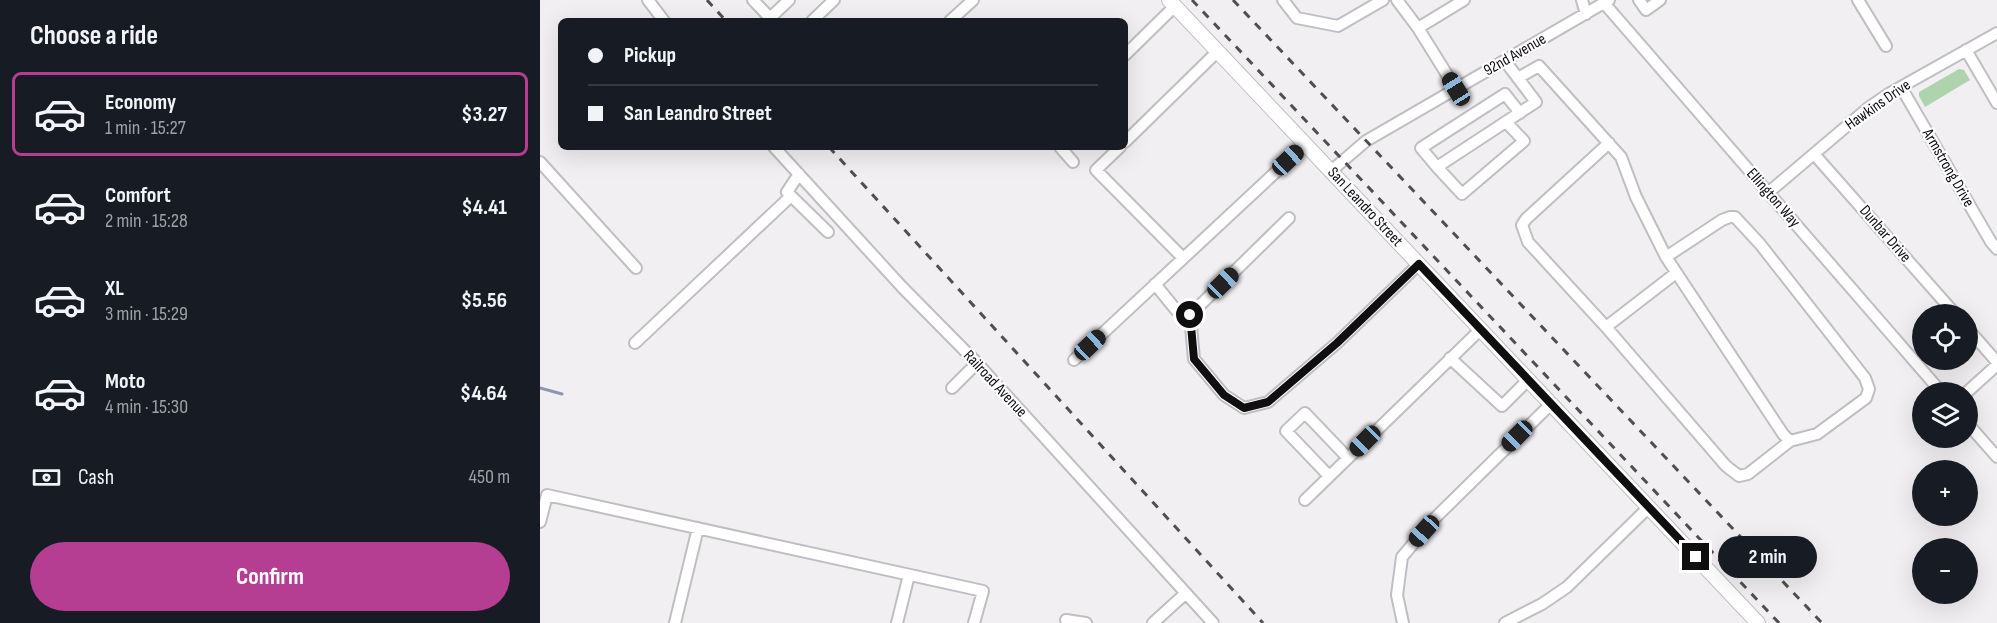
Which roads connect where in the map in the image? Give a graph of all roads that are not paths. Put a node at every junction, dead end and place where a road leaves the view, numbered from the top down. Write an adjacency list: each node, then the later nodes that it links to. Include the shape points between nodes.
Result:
1 (648, 0): 17 (street)
2 (753, 0): 18 (street)
3 (789, 0): 19 (street)
4 (834, 0): 20 (street)
5 (972, 0): 21 (street)
6 (1283, 0): 7 (street, via 1297,18 1338,26)
7 (1383, 0)
8 (1398, 0): 22 (street)
9 (1464, 0): 22 (street)
10 (1582, 0): 16 (street)
11 (1639, 0): 12 (street, via 1647,10)
12 (1660, 0)
13 (1858, 0): 24 (street)
14 (1607, 2): 16 (street, 92nd Avenue); 47 (street, Ellington Way)
15 (1172, 3): 26 (main road, San Leandro Street); 27 (street)
16 (1586, 14): 28 (street, 92nd Avenue)
17 (662, 18)
18 (770, 18)
19 (772, 18)
20 (815, 18)
21 (953, 18)
22 (1418, 28): 31 (street)
23 (1997, 33): 25 (street, Hawkins Drive)
24 (1886, 46)
25 (1966, 50): 30 (street, Hawkins Drive); 32 (street)
26 (1218, 51): 35 (street); 37 (main road, San Leandro Street)
27 (1128, 52)
28 (1504, 61): 29 (street); 31 (street, 92nd Avenue)
29 (1518, 78): 33 (street, via 1536,102); 36 (street, via 1539,66)
30 (1901, 87): 41 (street, Hawkins Drive, via 1868,108); 51 (street, Armstrong Drive)
31 (1456, 89): 45 (street, 92nd Avenue, via 1366,141)
32 (1997, 103)
33 (1520, 113): 34 (street); 44 (street, via 1505,94 1421,148)
34 (1506, 122): 44 (street); 44 (street, via 1524,141 1462,194)
35 (1128, 139)
36 (1609, 143): 52 (street, via 1621,157); 62 (street, via 1522,225 1528,242)
37 (1306, 144): 45 (main road, San Leandro Street); 53 (street)
38 (777, 150): 46 (street, Railroad Avenue)
39 (1063, 150): 43 (street)
40 (1117, 150): 53 (street, via 1096,170)
41 (1814, 154): 47 (street, Hawkins Drive); 60 (street, Dunbar Drive)
42 (540, 162): 55 (street)
43 (1073, 162)
44 (1437, 167)
45 (1331, 171): 54 (main road, San Leandro Street)
46 (799, 174): 48 (street, via 787,192); 58 (street, Railroad Avenue)
47 (1769, 192): 71 (street, Ellington Way)
48 (791, 196): 50 (street); 65 (street)
49 (1289, 218): 61 (street)
50 (828, 232)
51 (1997, 249)
52 (1666, 257): 56 (street); 76 (street, via 1722,220 1735,218 1760,244 1865,378 1869,389 1866,399 1817,434)
53 (1183, 258): 57 (street)
54 (1419, 264): 61 (street, via 1268,402 1244,408 1224,395 1194,359); 63 (main road, San Leandro Street)
55 (636, 268)
56 (1676, 273): 62 (street); 76 (street)
57 (1155, 284): 61 (street, via 1176,310); 67 (street)
58 (902, 287): 59 (street); 68 (street, Railroad Avenue)
59 (898, 298)
60 (1946, 304)
61 (1190, 315)
62 (1606, 327): 76 (street, via 1726,466 1739,476 1748,474)
63 (1480, 330): 66 (street); 70 (main road, San Leandro Street)
64 (1978, 340): 69 (street)
65 (635, 343)
66 (1450, 358): 70 (street, via 1502,406); 78 (street)
67 (1074, 360)
68 (977, 363): 73 (street); 85 (street, Railroad Avenue)
69 (1997, 363): 72 (street)
70 (1528, 380): 74 (main road, San Leandro Street)
71 (1933, 382)
72 (1977, 382)
73 (952, 388)
74 (1551, 404): 81 (main road, San Leandro Street); 93 (street, via 1434,519 1402,557 1396,595)
75 (1978, 435): 77 (street)
76 (1790, 441)
77 (1997, 457)
78 (1348, 458): 79 (street); 79 (street, via 1305,413 1286,431)
79 (1329, 476): 80 (street)
80 (1305, 500)
81 (1649, 507): 94 (street, via 1567,587); 95 (main road, San Leandro Street)
82 (540, 522): 83 (street, via 547,495)
83 (698, 528): 84 (street); 87 (street)
84 (909, 575): 88 (street); 89 (street, via 983,591)
85 (1186, 593): 91 (street); 92 (street, Railroad Avenue)
86 (1066, 620): 90 (street)
87 (675, 623)
88 (897, 623)
89 (974, 623)
90 (1086, 623)
91 (1153, 623)
92 (1213, 623)
93 (1403, 623)
94 (1505, 623)
95 (1758, 623)

